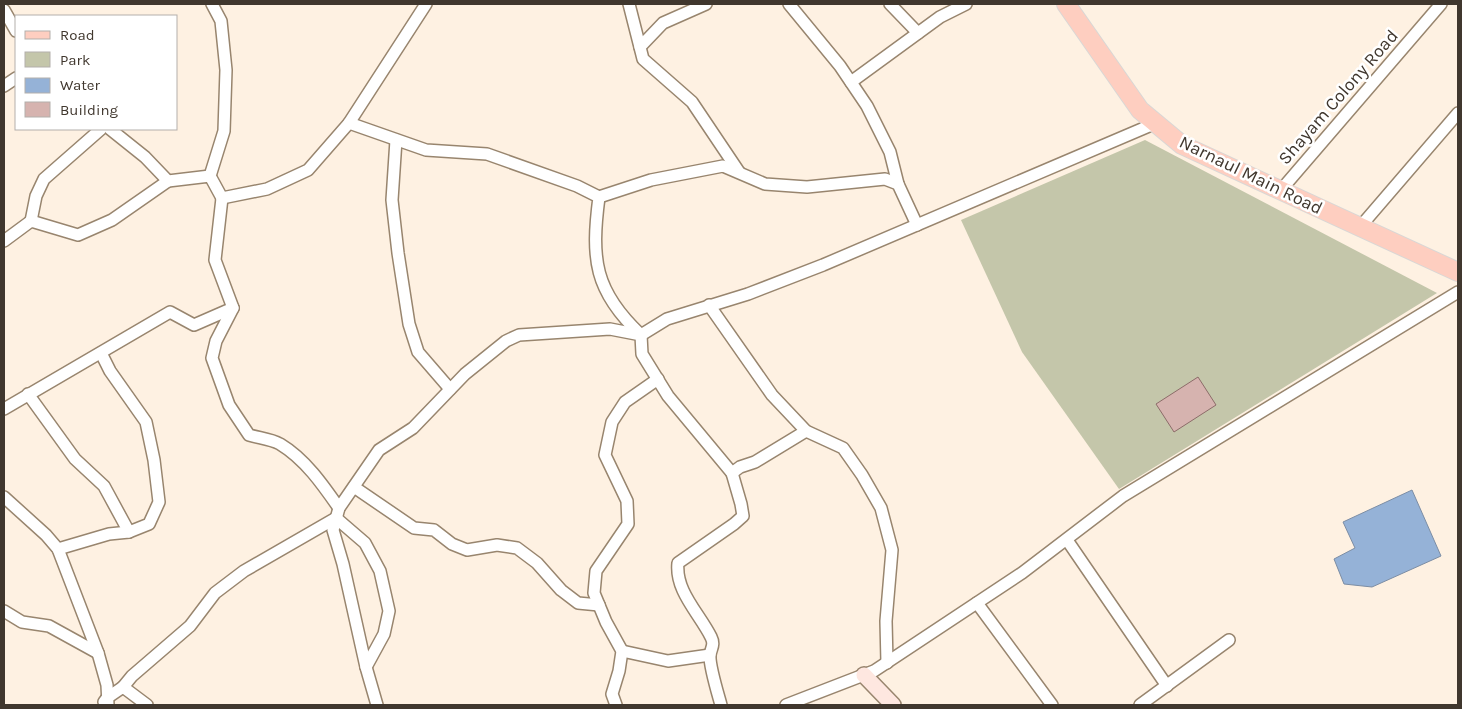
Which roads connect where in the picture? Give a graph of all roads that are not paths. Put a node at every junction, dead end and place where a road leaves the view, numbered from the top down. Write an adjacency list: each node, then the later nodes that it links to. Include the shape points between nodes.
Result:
1 (212, 4): 24 (street, via 221,21 226,70 224,131)
2 (426, 4): 18 (street)
3 (629, 4): 13 (street)
4 (706, 4): 13 (street, via 663,23)
5 (789, 4): 15 (street)
6 (890, 4): 12 (street)
7 (966, 4): 12 (street)
8 (1066, 4): 19 (main road, Narnaul Main Road, via 1140,110)
9 (1441, 4): 27 (street, Shayam Colony Road)
10 (4, 10): 11 (street)
11 (15, 29)
12 (918, 33): 15 (street)
13 (640, 47): 23 (street, via 643,59 692,102)
14 (15, 79): 16 (street)
15 (851, 82): 26 (street, via 890,152)
16 (4, 86)
17 (1458, 113): 32 (street)
18 (349, 123): 22 (street); 29 (street, via 308,170 267,189)
19 (1156, 123): 27 (main road, Narnaul Main Road, via 1182,145); 31 (street)
20 (100, 130): 30 (street, via 44,179)
21 (111, 130): 25 (street)
22 (396, 140): 28 (street, via 426,150 487,154); 41 (street, via 392,200 409,324 418,352)
23 (739, 172): 26 (street, via 765,184 807,187 885,179); 28 (street, via 723,166 651,180)
24 (210, 176): 25 (street); 29 (street)
25 (168, 181): 30 (street, via 112,220 78,235)
26 (898, 184): 31 (street)
27 (1281, 190): 32 (main road, Narnaul Main Road)
28 (599, 197): 38 (street, via 595,228 596,265 605,291 623,318)
29 (222, 198): 37 (street, via 215,260)
30 (30, 221): 33 (street)
31 (917, 224): 36 (street, via 786,280)
32 (1360, 227): 34 (main road, Narnaul Main Road)
33 (4, 241)
34 (1458, 272)
35 (1458, 292): 50 (street, via 1122,496)
36 (709, 305): 38 (street, via 668,319); 44 (street, via 772,395)
37 (233, 308): 39 (street, via 194,325 170,312); 48 (street, via 216,341 212,358 229,406 249,435 278,443 322,482)
38 (641, 335): 40 (street, via 642,354); 41 (street, via 610,328 519,334 506,341)
39 (101, 353): 42 (street); 49 (street, via 146,422 154,460 159,502 149,524)
40 (658, 380): 45 (street); 53 (street, via 625,402 612,422 605,455 627,501 628,524 596,571 594,593)
41 (450, 389): 46 (street, via 413,428 379,450)
42 (28, 394): 43 (street); 49 (street, via 75,458 104,486)
43 (4, 409)
44 (806, 432): 45 (street); 59 (street, via 844,448 881,508 892,550 886,621)
45 (732, 473): 58 (street, via 742,516 678,563 677,574 692,609 712,638 714,647)
46 (354, 487): 48 (street); 53 (street, via 414,528 434,530 452,544 467,550 497,545 516,548 537,563 561,590 578,603)
47 (4, 497): 51 (street)
48 (338, 513): 60 (street, via 333,530); 60 (street, via 365,543 380,572 389,611 384,634); 63 (street, via 244,571 215,593 190,626)
49 (130, 532): 51 (street, via 109,534)
50 (1066, 540): 52 (street); 62 (street)
51 (58, 549): 57 (street)
52 (977, 603): 59 (street); 71 (street)
53 (599, 605): 56 (street)
54 (4, 611): 57 (street, via 22,622 48,626)
55 (1229, 640): 62 (street)
56 (622, 651): 58 (street, via 668,661); 67 (street, via 612,694)
57 (98, 653): 64 (street, via 107,685)
58 (710, 655): 68 (street)
59 (887, 662): 61 (street)
60 (366, 667): 66 (street)
61 (864, 675): 69 (street); 70 (street)
62 (1167, 686): 72 (street)
63 (123, 687): 64 (street); 65 (street)
64 (105, 703)
65 (147, 705)
66 (377, 705)
67 (616, 705)
68 (721, 705)
69 (786, 705)
70 (893, 705)
71 (1052, 705)
72 (1140, 705)

